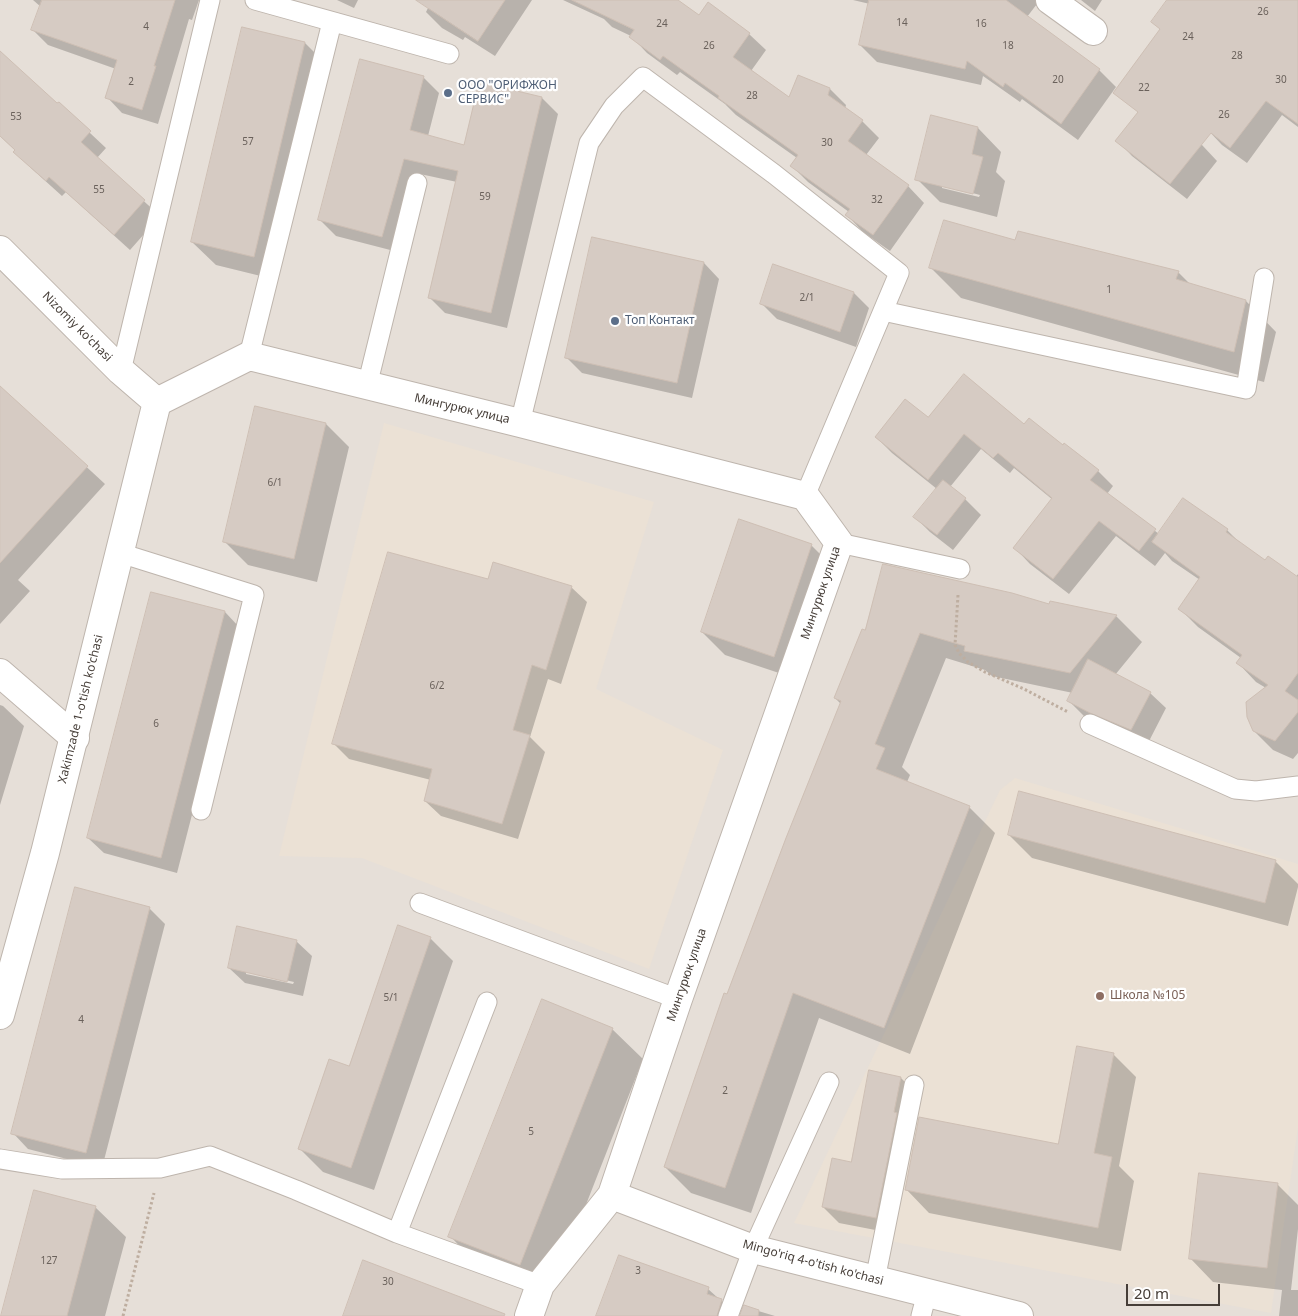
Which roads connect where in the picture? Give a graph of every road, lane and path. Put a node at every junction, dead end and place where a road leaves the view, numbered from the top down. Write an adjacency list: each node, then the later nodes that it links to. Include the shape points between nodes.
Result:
1 (210, 0): 12 (lane)
2 (255, 0): 4 (lane)
3 (1050, 0): 5 (street)
4 (332, 22): 6 (lane); 11 (lane)
5 (1093, 31)
6 (450, 54)
7 (416, 183): 13 (lane)
8 (0, 250): 12 (street, Nizomiy ko'chasi)
9 (1264, 278): 10 (lane, via 1246,389)
10 (883, 311): 15 (lane, via 899,272 643,77 614,106 589,143); 16 (lane)
11 (249, 356): 13 (street, Мингурюк улица); 14 (street)
12 (121, 371): 14 (street, Nizomiy ko'chasi)
13 (367, 386): 15 (street, Мингурюк улица)
14 (157, 402): 18 (street, Xakimzade 1-o'tish ko'chasi)
15 (520, 423): 16 (street, Мингурюк улица)
16 (805, 496): 17 (street, Мингурюк улица)
17 (839, 543): 19 (lane); 26 (street, Мингурюк улица)
18 (120, 553): 22 (street, Xakimzade 1-o'tish ko'chasi); 24 (lane, via 254,595)
19 (960, 569): 21 (path, via 955,645 960,654 985,672 1024,688)
20 (0, 673): 22 (street)
21 (1090, 724): 23 (lane, via 1235,788 1256,791)
22 (75, 738): 28 (street, Xakimzade 1-o'tish ko'chasi)
23 (1298, 786)
24 (201, 810)
25 (420, 903): 26 (lane)
26 (678, 999): 33 (street, Мингурюк улица)
27 (487, 1002): 34 (lane)
28 (2, 1005)
29 (829, 1082): 35 (lane)
30 (914, 1085): 36 (lane)
31 (0, 1159): 32 (lane, via 62,1169)
32 (160, 1168): 34 (lane, via 210,1156); 39 (path)
33 (612, 1195): 35 (street, Mingo'riq 4-o'tish ko'chasi); 37 (street)
34 (398, 1233): 37 (lane)
35 (753, 1249): 36 (street, Mingo'riq 4-o'tish ko'chasi); 41 (lane)
36 (875, 1280): 38 (street, Mingo'riq 4-o'tish ko'chasi)
37 (540, 1285): 40 (street)
38 (924, 1304): 42 (street, Mingo'riq 4-o'tish ko'chasi)
39 (123, 1316)
40 (528, 1316)
41 (728, 1316)
42 (1019, 1316)

